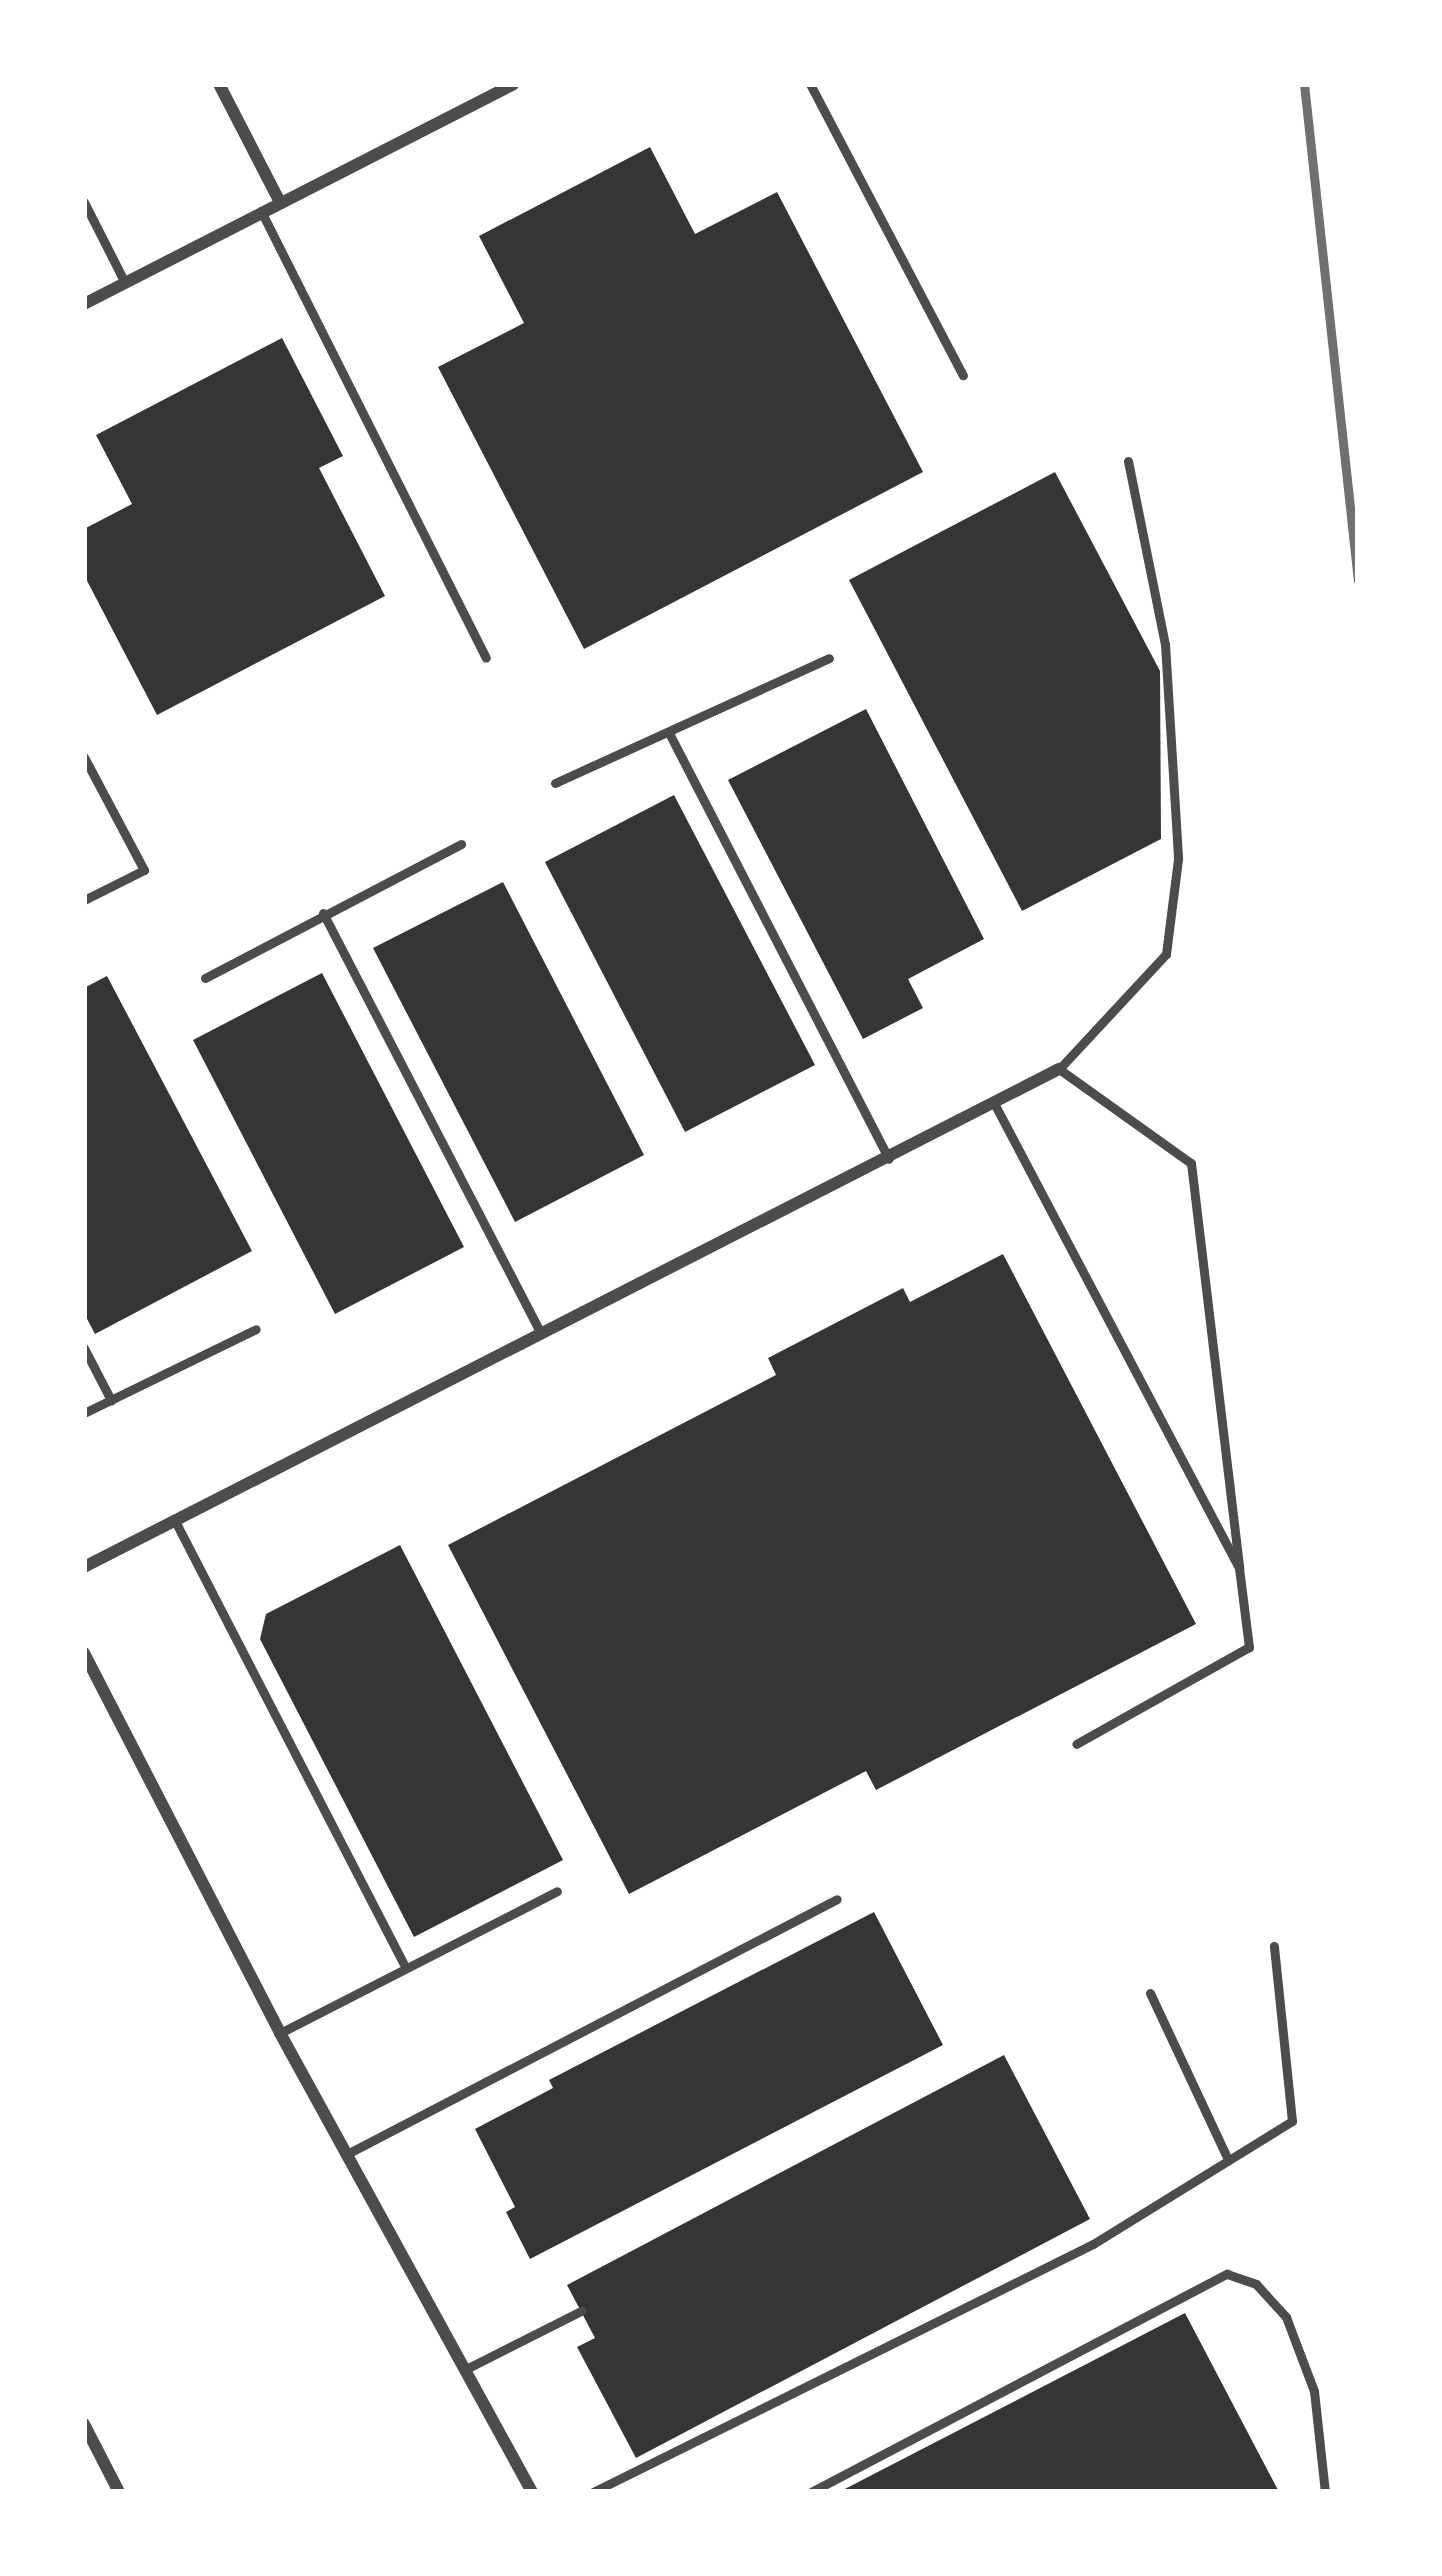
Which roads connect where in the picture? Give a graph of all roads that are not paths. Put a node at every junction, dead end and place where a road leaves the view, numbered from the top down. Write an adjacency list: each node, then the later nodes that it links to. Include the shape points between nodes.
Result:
1 (219, 84): 5 (street)
2 (513, 84): 5 (street)
3 (810, 84): 9 (lane)
4 (84, 202): 7 (lane)
5 (280, 202): 6 (street)
6 (261, 211): 7 (street); 11 (lane)
7 (124, 281): 8 (street)
8 (84, 304)
9 (963, 374)
10 (1128, 461): 20 (lane, via 1165,644 1178,860 1166,954)
11 (486, 658)
12 (829, 658): 13 (lane)
13 (669, 734): 15 (lane); 22 (lane)
14 (84, 757): 17 (lane, via 144,870)
15 (555, 783)
16 (461, 844): 18 (lane)
17 (84, 900)
18 (323, 913): 19 (lane); 24 (lane)
19 (205, 978)
20 (1059, 1070): 21 (street); 30 (lane, via 1190,1163)
21 (995, 1106): 22 (street); 30 (lane)
22 (889, 1159): 24 (street)
23 (256, 1329): 26 (lane)
24 (542, 1334): 28 (street)
25 (84, 1348): 26 (lane)
26 (111, 1400): 27 (lane)
27 (84, 1413)
28 (174, 1519): 29 (street); 36 (lane)
29 (84, 1567)
30 (1239, 1568): 32 (lane, via 1249,1647)
31 (84, 1652): 38 (street)
32 (1076, 1744)
33 (556, 1891): 36 (lane)
34 (837, 1899): 39 (lane)
35 (1274, 1946): 40 (lane, via 1292,2121)
36 (403, 1964): 38 (lane)
37 (1150, 1993): 40 (lane)
38 (280, 2033): 39 (street)
39 (346, 2154): 42 (street)
40 (1226, 2155): 46 (lane, via 1093,2244)
41 (581, 2311): 42 (lane)
42 (468, 2368): 45 (street)
43 (84, 2424): 44 (street)
44 (119, 2492)
45 (532, 2492)
46 (593, 2492)
47 (811, 2492): 48 (lane, via 1227,2274 1256,2284 1286,2318 1314,2391)
48 (1325, 2492)

